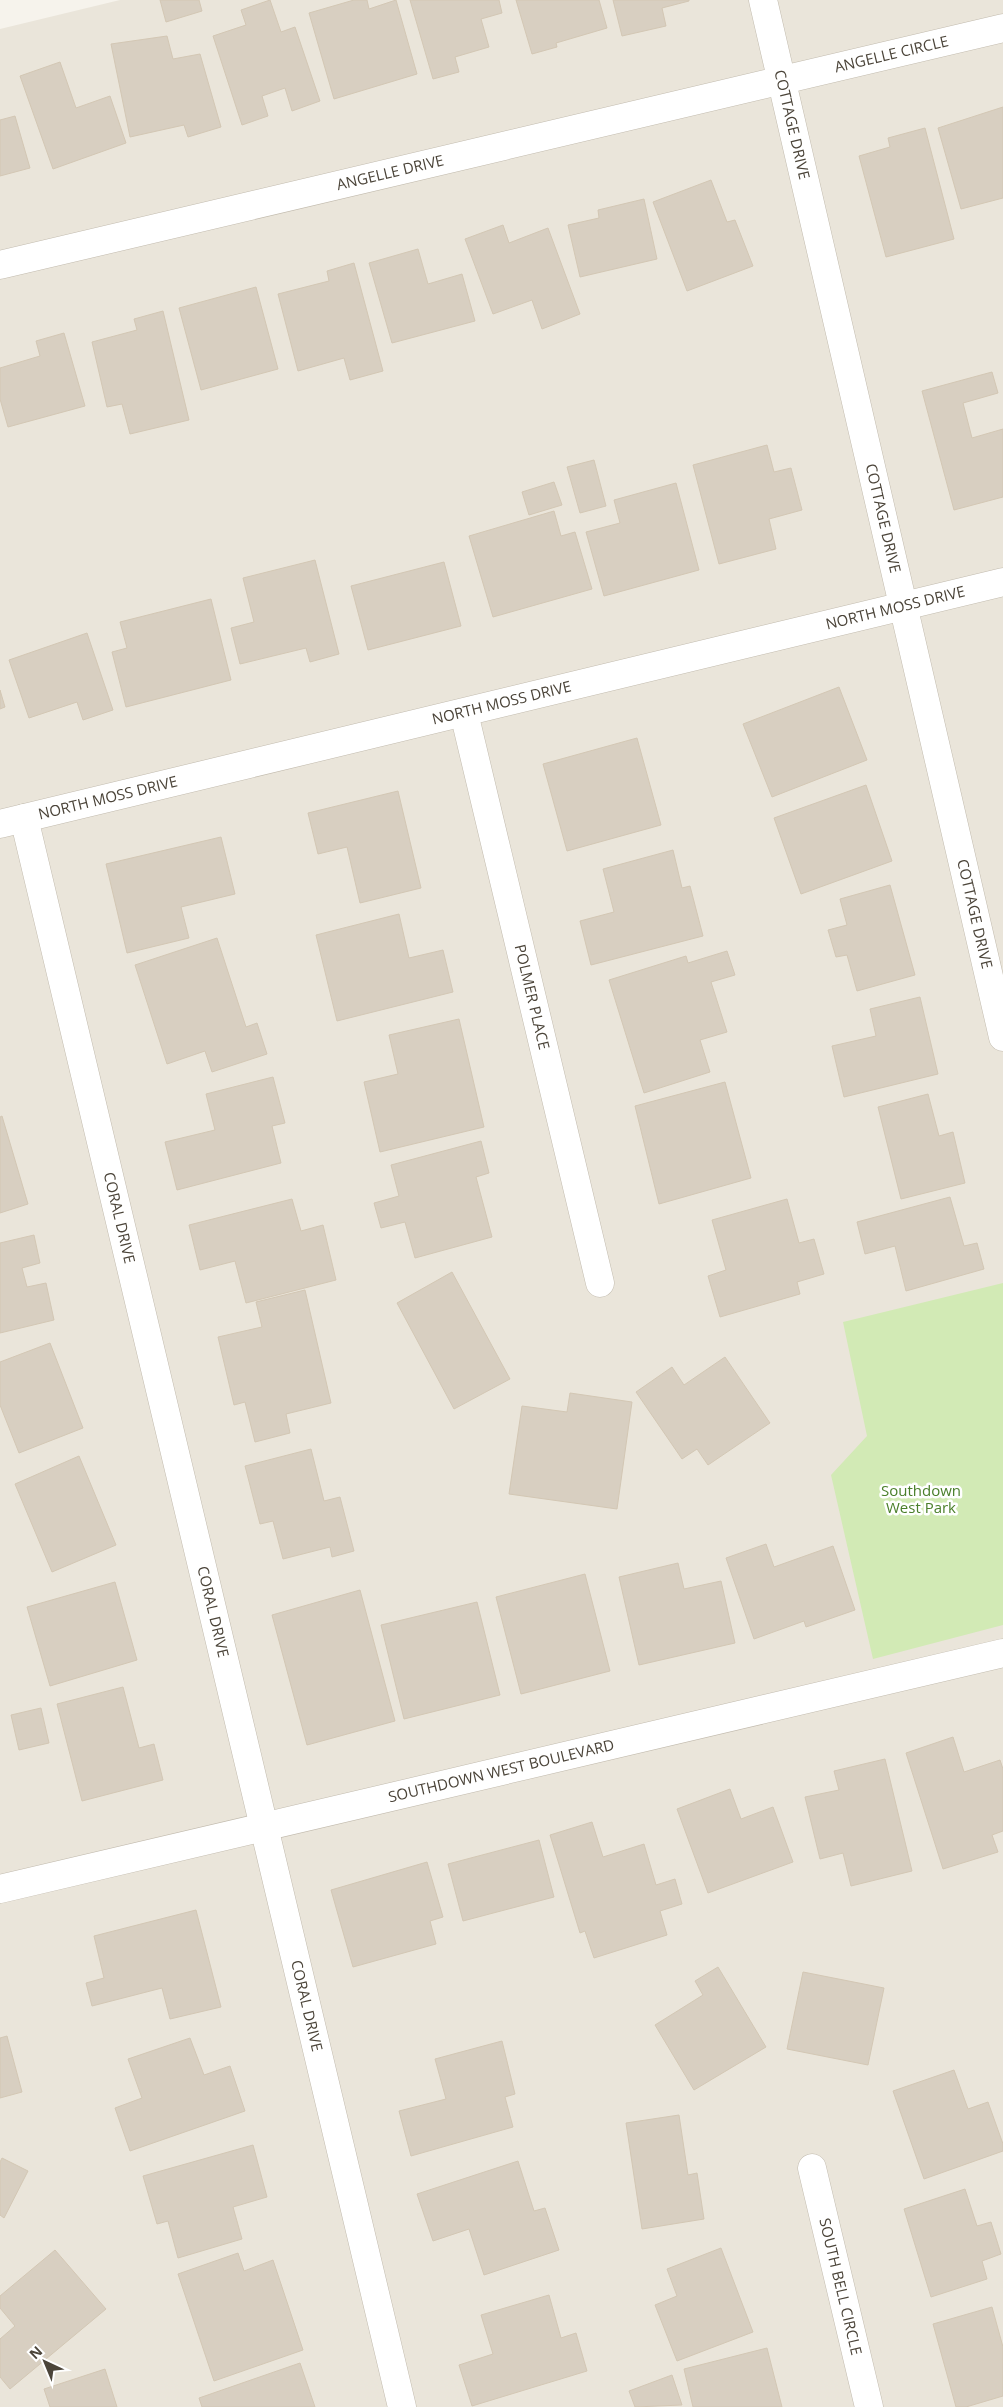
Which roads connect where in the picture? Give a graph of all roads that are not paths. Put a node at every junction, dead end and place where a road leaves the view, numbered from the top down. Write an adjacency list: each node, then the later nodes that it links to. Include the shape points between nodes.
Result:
1 (763, 0): 3 (street, COTTAGE DRIVE)
2 (1003, 28): 3 (street, ANGELLE CIRCLE)
3 (781, 81): 4 (street, ANGELLE DRIVE); 6 (street, COTTAGE DRIVE)
4 (0, 265)
5 (1003, 582): 6 (street, NORTH MOSS DRIVE)
6 (901, 606): 7 (street, NORTH MOSS DRIVE); 9 (street, COTTAGE DRIVE)
7 (464, 713): 8 (street, NORTH MOSS DRIVE); 10 (street, POLMER PLACE)
8 (12, 821): 12 (street, CORAL DRIVE)
9 (1003, 1037)
10 (600, 1283)
11 (1003, 1653): 12 (street, SOUTHDOWN WEST BOULEVARD)
12 (262, 1826): 13 (street, SOUTHDOWN WEST BOULEVARD); 15 (street, CORAL DRIVE)
13 (0, 1889)
14 (812, 2168): 16 (street, SOUTH BELL CIRCLE)
15 (402, 2407)
16 (869, 2407)

